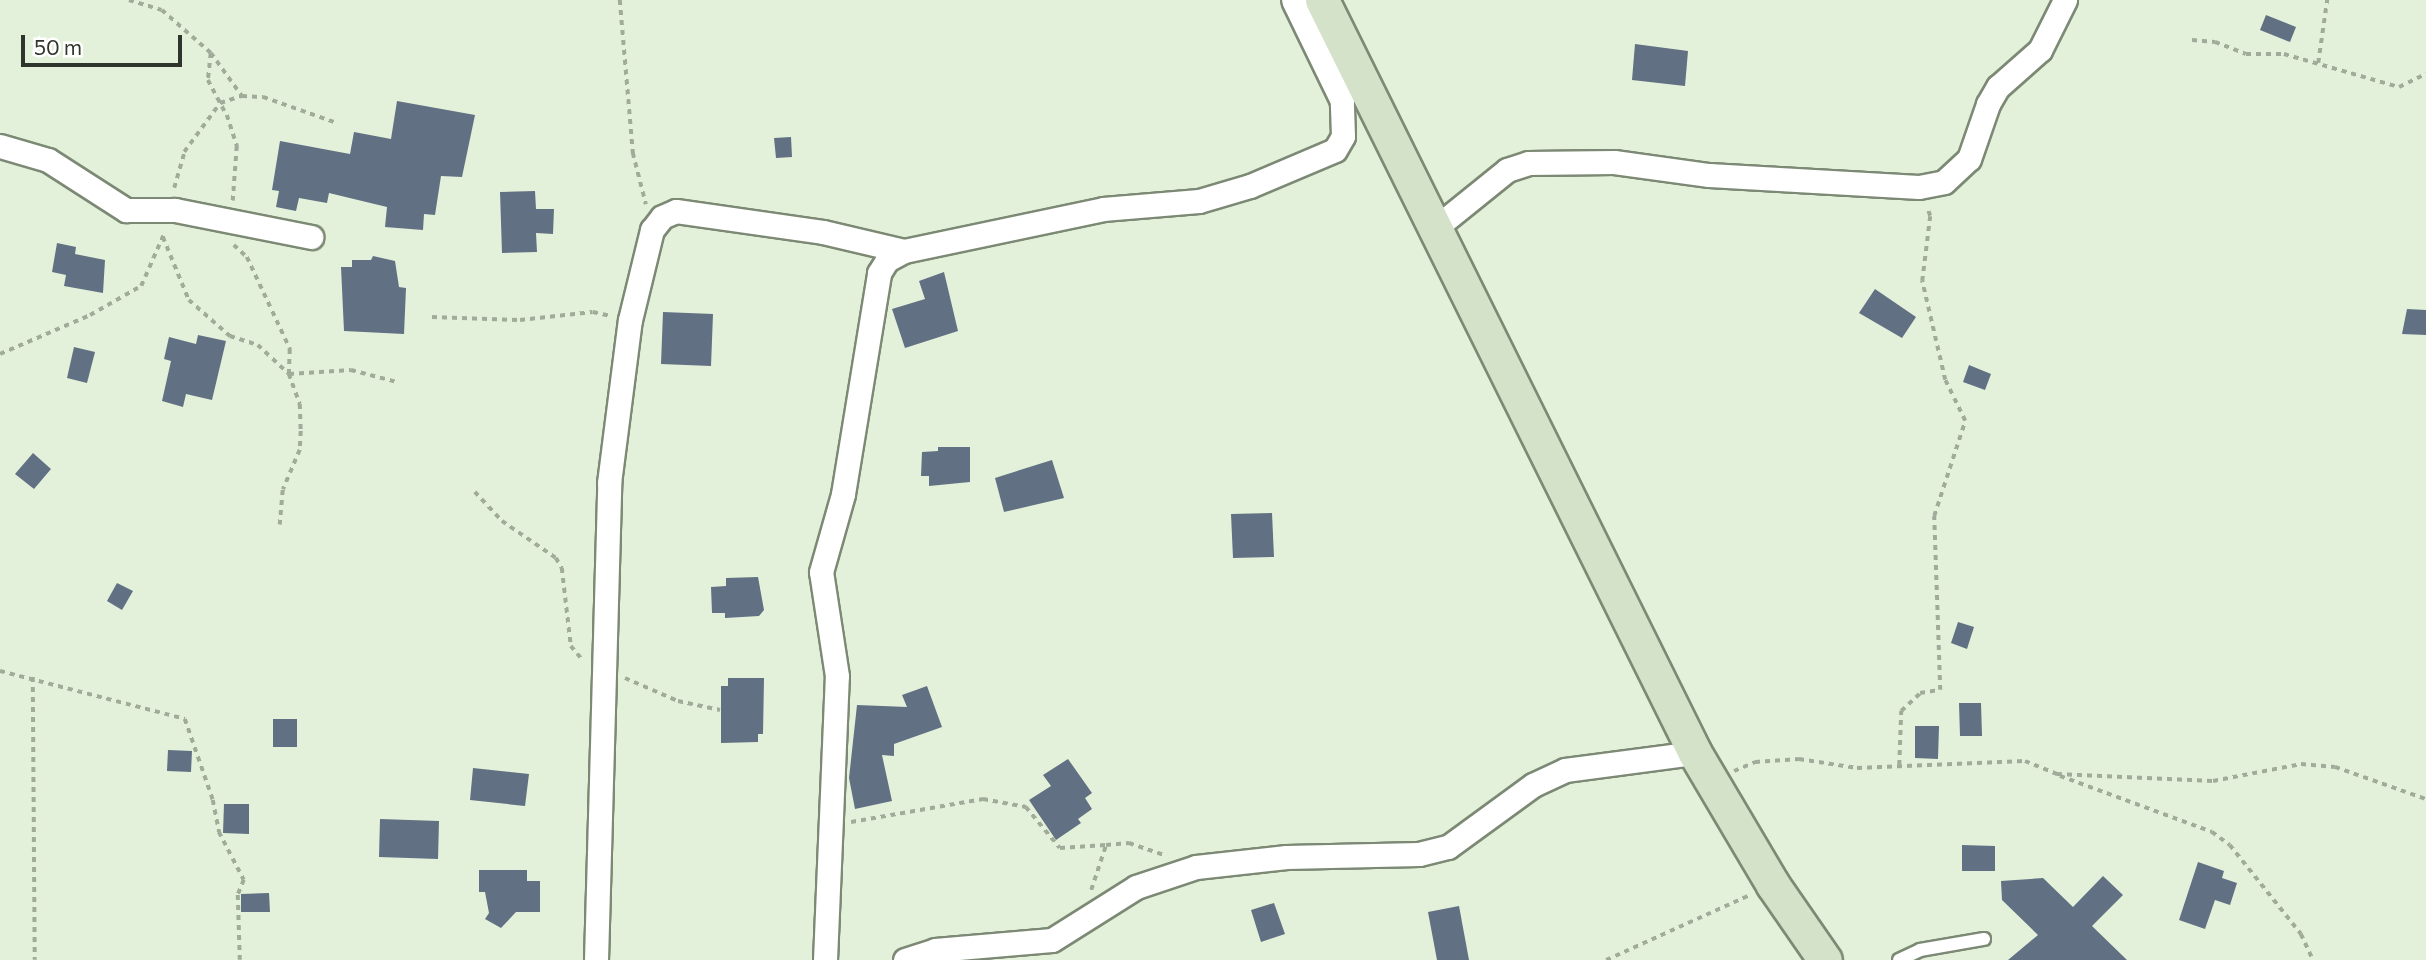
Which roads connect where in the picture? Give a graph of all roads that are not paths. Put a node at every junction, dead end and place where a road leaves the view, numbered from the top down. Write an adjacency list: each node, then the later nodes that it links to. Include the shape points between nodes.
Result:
1 (1293, 0): 7 (street, via 1342,101 1343,136 1335,150 1250,187 1199,201 1103,209)
2 (1322, 0): 5 (main road)
3 (2065, 0): 5 (street, via 2040,50 1998,88 1988,104 1969,159 1944,181 1919,187 1709,175 1614,162 1528,163 1507,170)
4 (0, 146): 6 (street, via 48,160 126,210 167,210)
5 (1434, 229): 8 (main road)
6 (311, 237)
7 (904, 251): 10 (street, via 823,232 676,211 662,217 652,230 630,320 609,483); 11 (street, via 887,260 879,273 843,494 821,572 837,676)
8 (1703, 767): 12 (street, via 1565,771 1533,785 1448,847 1419,854 1286,857 1196,867 1136,887 1052,940 935,950); 13 (main road, via 1773,885)
9 (1984, 939): 14 (lane, via 1920,950)
10 (596, 960)
11 (825, 960)
12 (905, 960)
13 (1825, 960)
14 (1899, 960)

